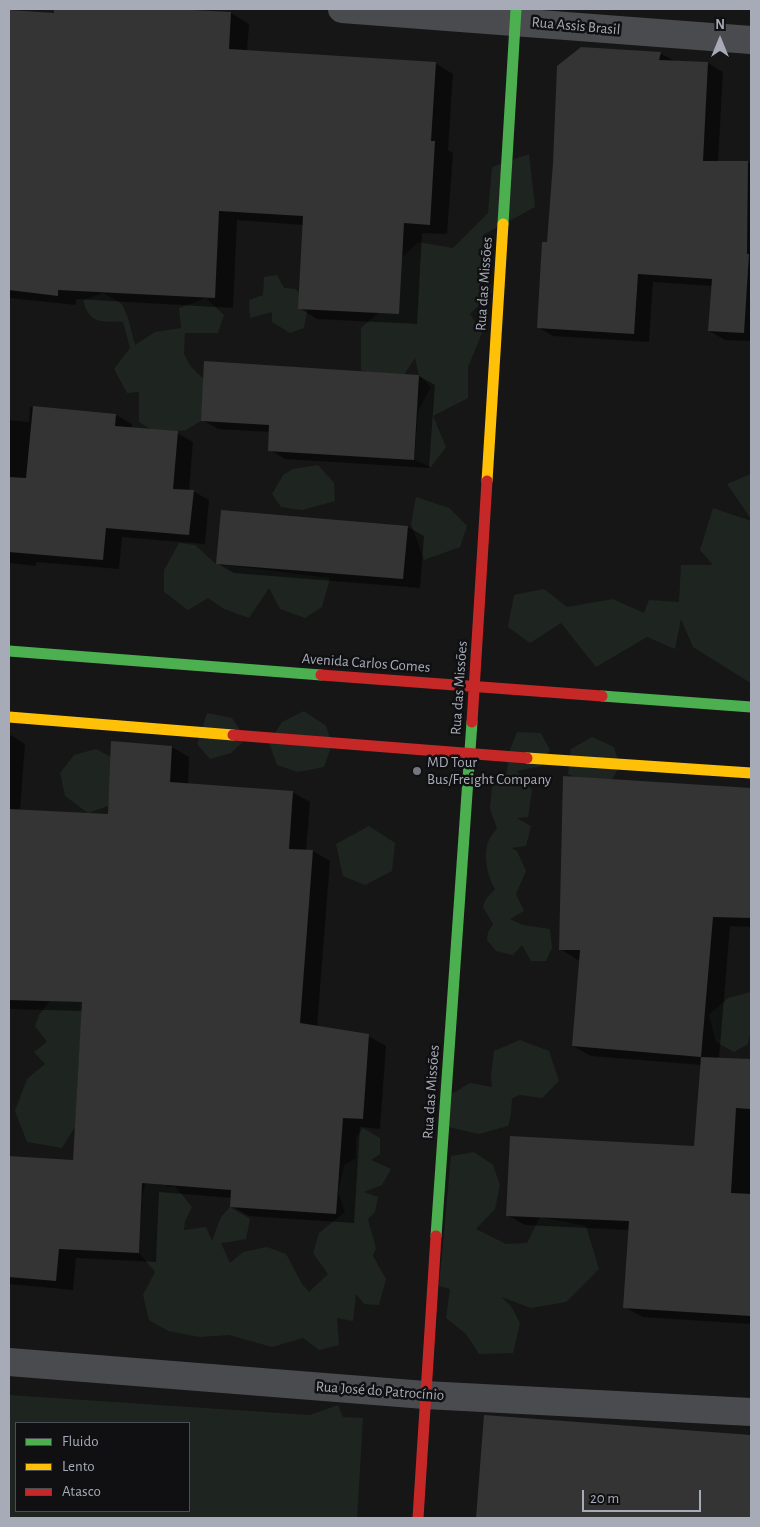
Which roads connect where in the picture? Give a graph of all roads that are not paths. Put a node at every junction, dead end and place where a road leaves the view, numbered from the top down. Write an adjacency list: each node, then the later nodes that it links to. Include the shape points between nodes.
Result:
1 (342, 9): 2 (street, Rua Assis Brasil)
2 (516, 15): 3 (street, Rua Assis Brasil); 5 (street, Rua das Missões)
3 (751, 40)
4 (9, 651): 5 (street, Avenida Carlos Gomes)
5 (474, 687): 6 (street, Avenida Carlos Gomes); 8 (street, Rua das Missões)
6 (751, 707)
7 (9, 717): 8 (street)
8 (470, 754): 9 (street); 11 (street, Rua das Missões)
9 (751, 773)
10 (9, 1362): 11 (street, Rua José do Patrocínio)
11 (425, 1395): 12 (street, Rua José do Patrocínio); 13 (street, Rua das Missões)
12 (751, 1412)
13 (418, 1518)

